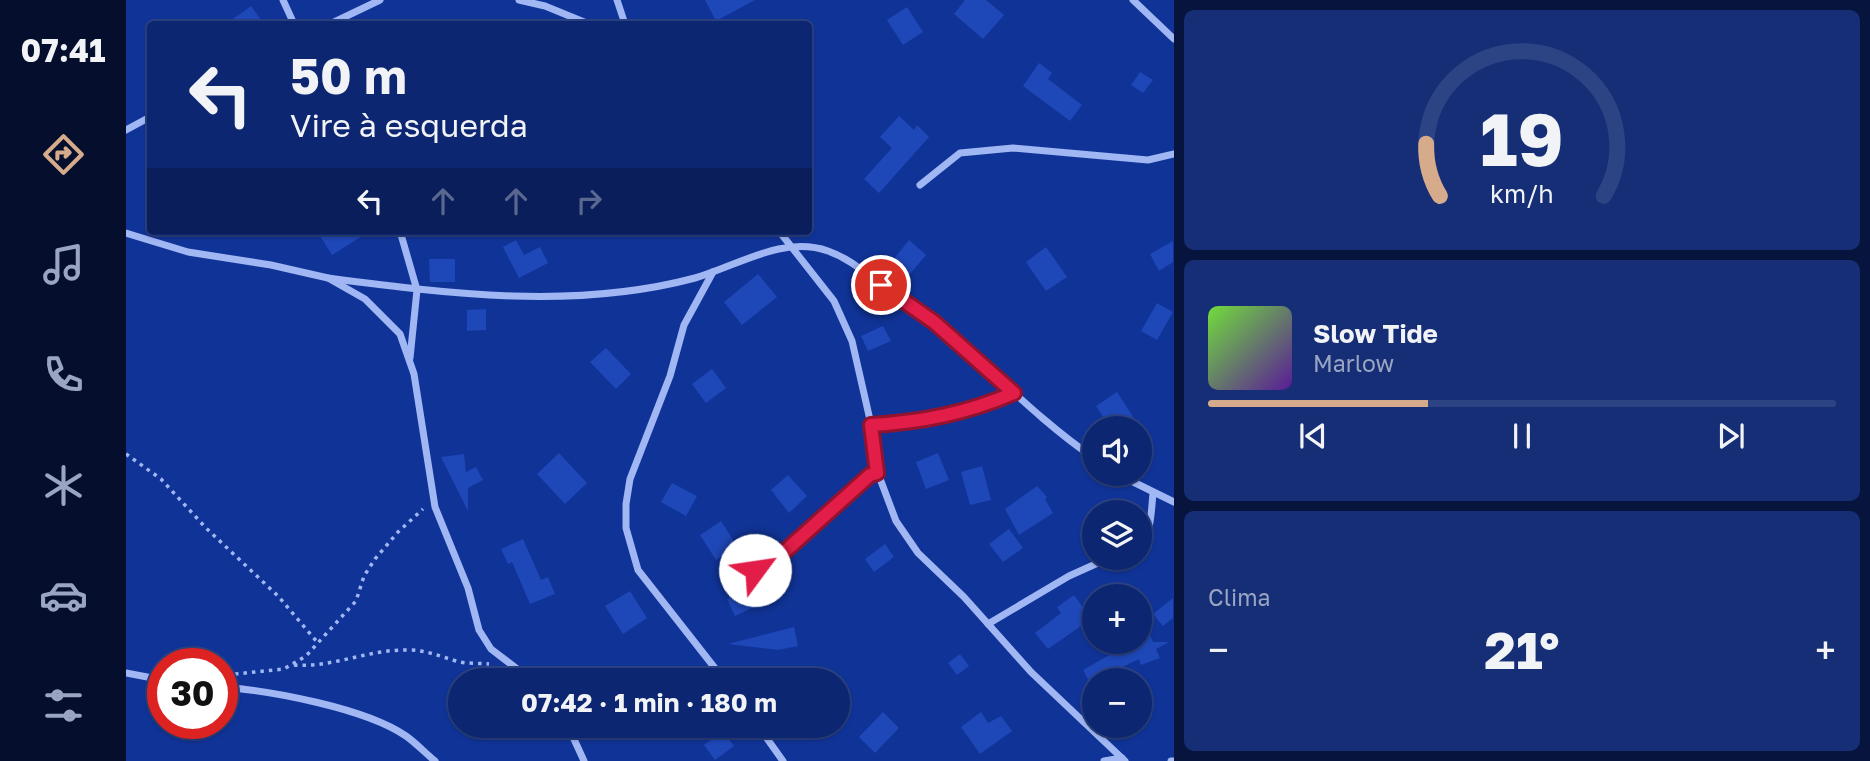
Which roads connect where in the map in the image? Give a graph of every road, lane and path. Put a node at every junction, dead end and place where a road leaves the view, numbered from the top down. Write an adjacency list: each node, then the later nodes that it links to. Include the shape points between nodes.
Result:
1 (283, 0): 6 (street)
2 (380, 0): 7 (street)
3 (519, 0): 8 (street)
4 (617, 0): 9 (street)
5 (1133, 0): 10 (street)
6 (293, 21)
7 (336, 21)
8 (582, 21)
9 (624, 21)
10 (1174, 39)
11 (147, 119): 12 (street)
12 (126, 130)
13 (1174, 154): 14 (street, via 1148,160 1013,148 960,153)
14 (920, 185)
15 (126, 233): 20 (street, via 188,253)
16 (401, 235): 21 (street)
17 (782, 235): 18 (street)
18 (793, 248): 19 (street, via 746,257); 23 (street, via 825,250 856,264 934,322); 24 (street, via 844,321)
19 (713, 271): 21 (street, via 615,295 528,297); 40 (street, via 684,325 631,479 626,528 638,570)
20 (328, 278): 21 (street); 22 (street, via 365,299 400,334)
21 (417, 290): 22 (street)
22 (410, 362): 30 (street)
23 (1014, 393): 24 (street, via 940,418); 25 (street)
24 (871, 425): 27 (street)
25 (1082, 450)
26 (126, 454): 36 (path, via 161,479)
27 (877, 473): 33 (street, via 782,554); 35 (street, via 897,521 918,553)
28 (1138, 486): 29 (street)
29 (1153, 495): 31 (street); 32 (street)
30 (434, 500): 36 (path, via 375,559 356,601); 38 (street, via 480,630 491,649)
31 (1152, 502)
32 (1174, 502)
33 (755, 570)
34 (1082, 570): 35 (street)
35 (988, 624): 47 (street, via 1031,672)
36 (319, 643): 37 (path)
37 (292, 665): 38 (path, via 408,650 435,653 457,662); 42 (path)
38 (512, 666): 39 (street)
39 (515, 668)
40 (715, 668)
41 (126, 673): 43 (street)
42 (238, 673)
43 (147, 677)
44 (238, 689): 48 (street, via 355,714 404,735)
45 (573, 738): 49 (street)
46 (767, 738): 50 (street)
47 (1124, 760): 51 (street)
48 (435, 761)
49 (584, 761)
50 (783, 761)
51 (1104, 761)

